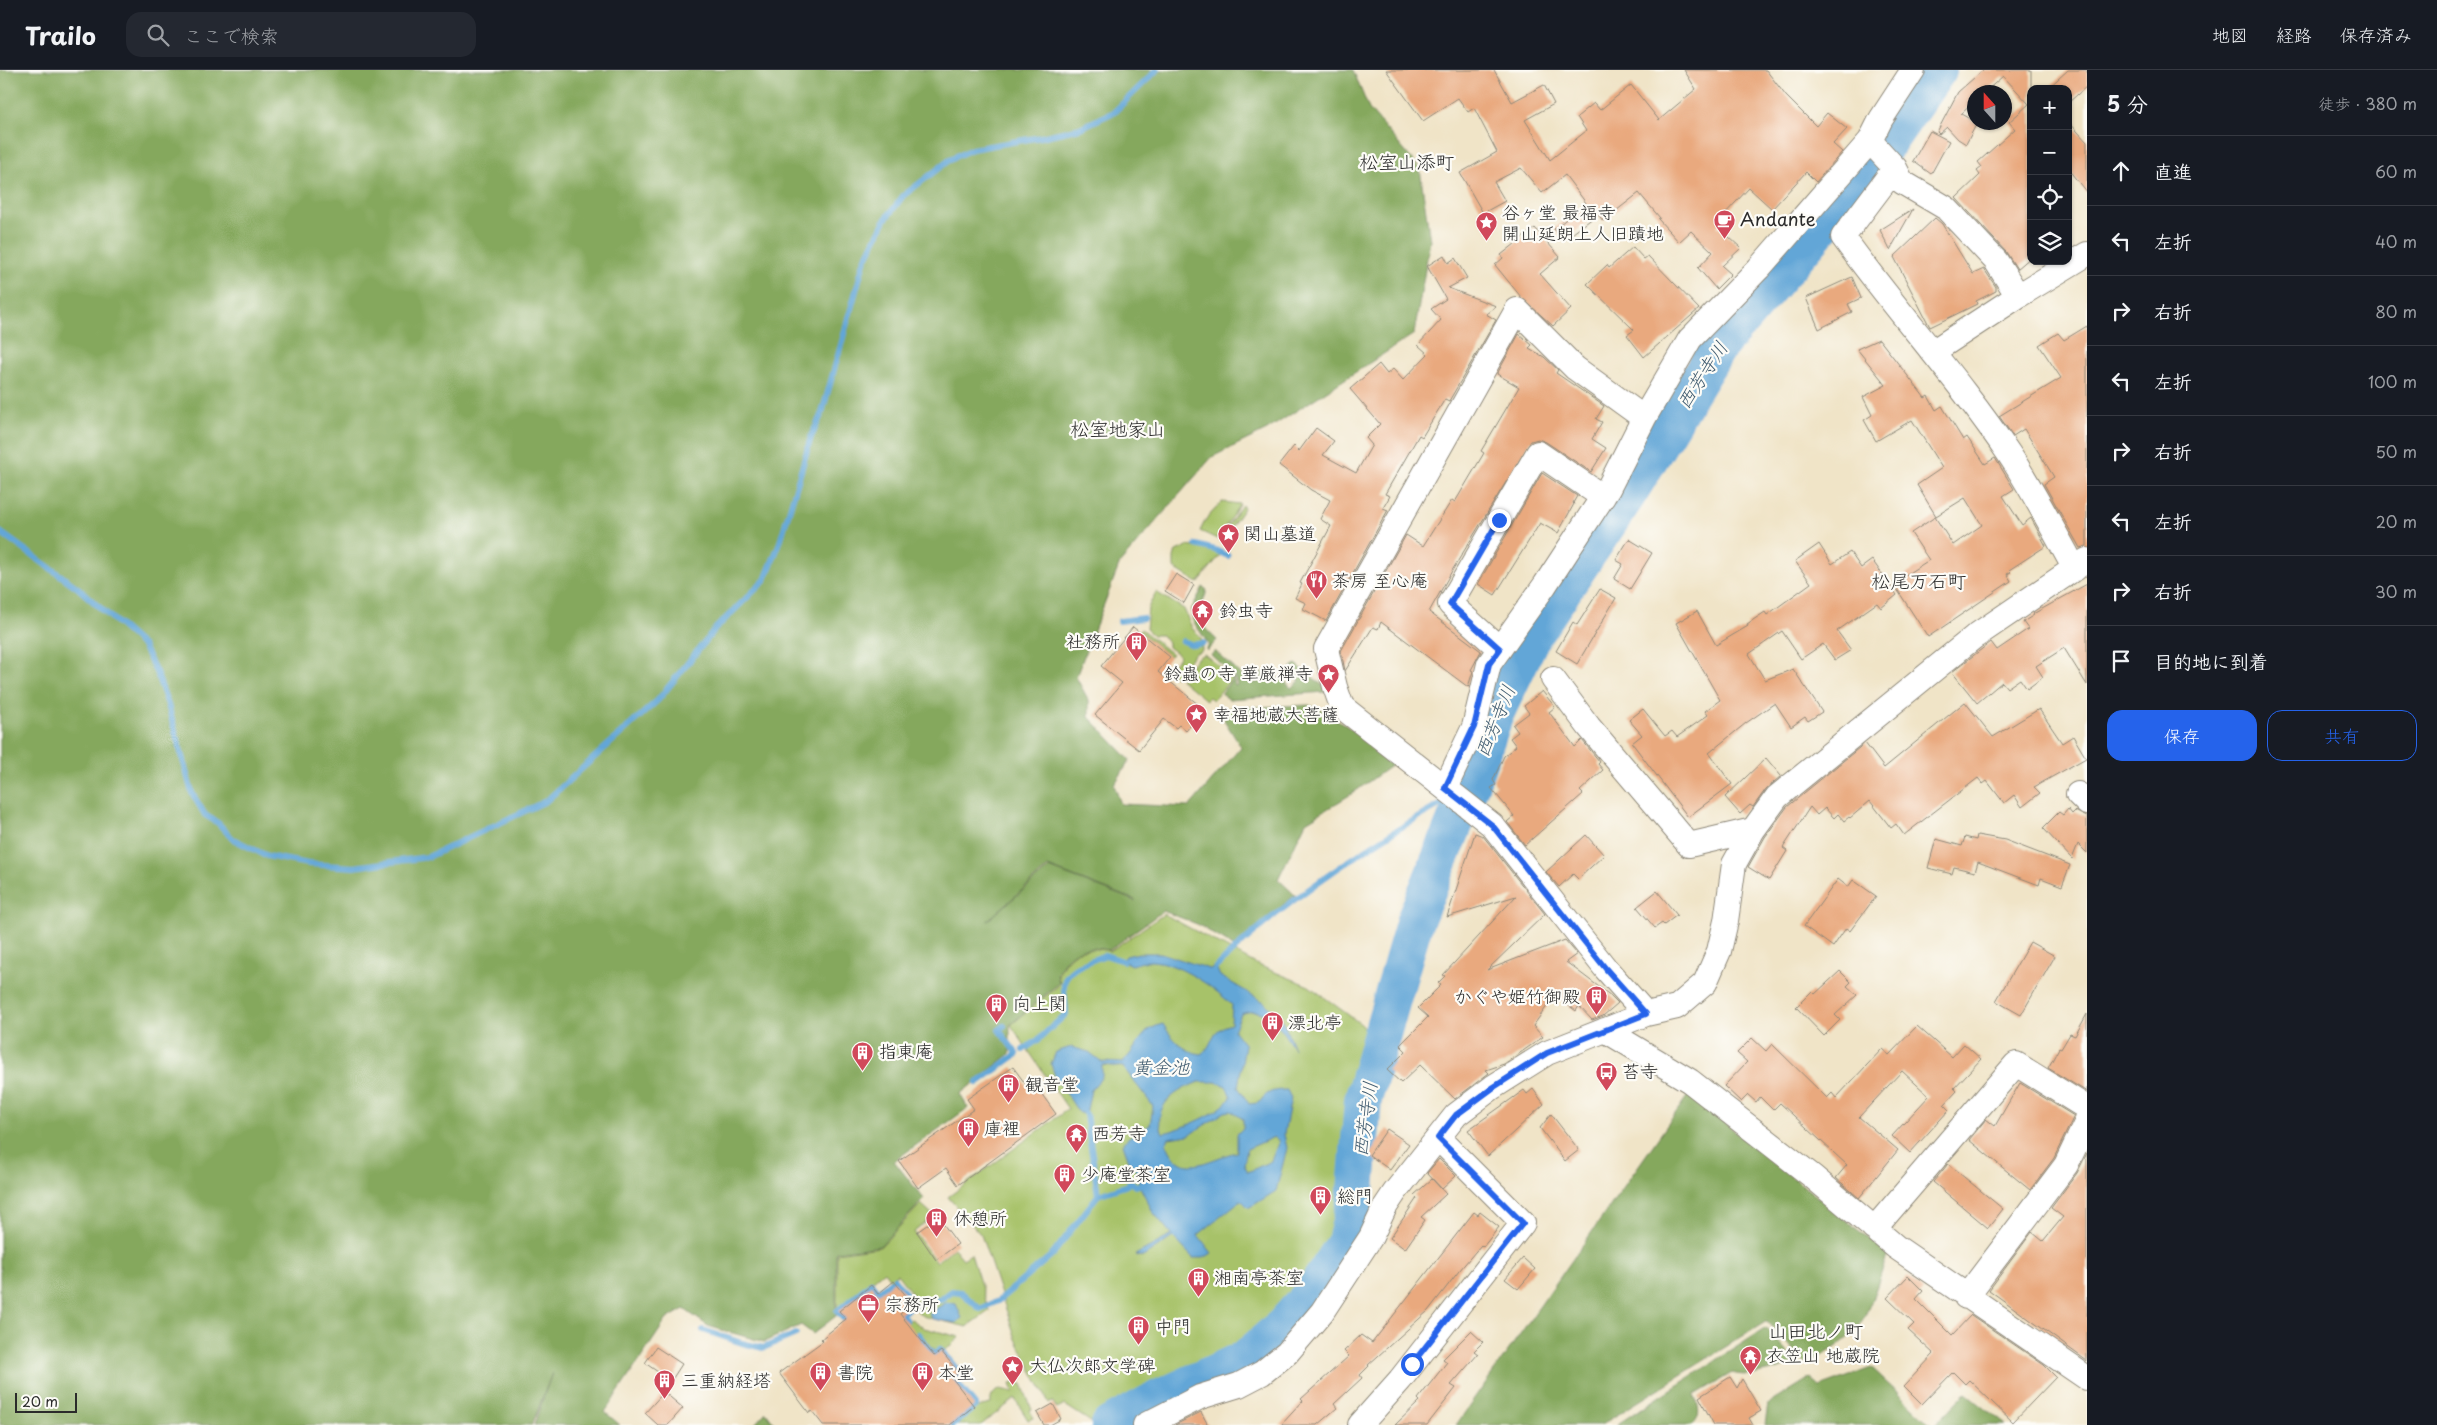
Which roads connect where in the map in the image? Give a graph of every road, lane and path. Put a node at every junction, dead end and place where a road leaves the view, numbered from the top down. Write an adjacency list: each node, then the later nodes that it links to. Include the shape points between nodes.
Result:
1 (1913, 70): 2 (street)
2 (1870, 141): 3 (street); 7 (street, via 1759,268 1690,338)
3 (1895, 168): 5 (street, via 1902,182 1946,208 1996,261); 6 (street, via 1843,237)
4 (2087, 254): 5 (street)
5 (2018, 296): 6 (street)
6 (1934, 352): 9 (street, via 2009,454)
7 (1644, 418): 8 (street); 12 (street, via 1575,368 1517,310 1326,649 1342,706)
8 (1603, 497): 10 (street); 10 (street, via 1538,453 1450,604)
9 (2081, 564): 13 (street, via 1974,637 1824,757 1777,797)
10 (1500, 649): 12 (street, via 1489,664 1474,727)
11 (1553, 679): 13 (street, via 1690,845)
12 (1445, 788): 14 (street, via 1492,825 1606,969)
13 (1754, 830): 14 (street, via 1734,864 1719,951 1705,983 1677,1007)
14 (1646, 1014): 15 (street)
15 (1605, 1030): 18 (street, via 1547,1053 1524,1067 1456,1115); 19 (street, via 1690,1081)
16 (2087, 1108): 19 (street, via 2016,1064)
17 (2087, 1121): 20 (street, via 2066,1164)
18 (1438, 1138): 22 (street, via 1385,1207 1371,1237 1322,1312 1287,1353 1262,1373 1239,1385 1200,1397); 23 (street, via 1523,1223 1400,1380)
19 (1874, 1229): 20 (street)
20 (1966, 1297): 21 (street)
21 (2087, 1378)
22 (1145, 1425)
23 (1360, 1425)

